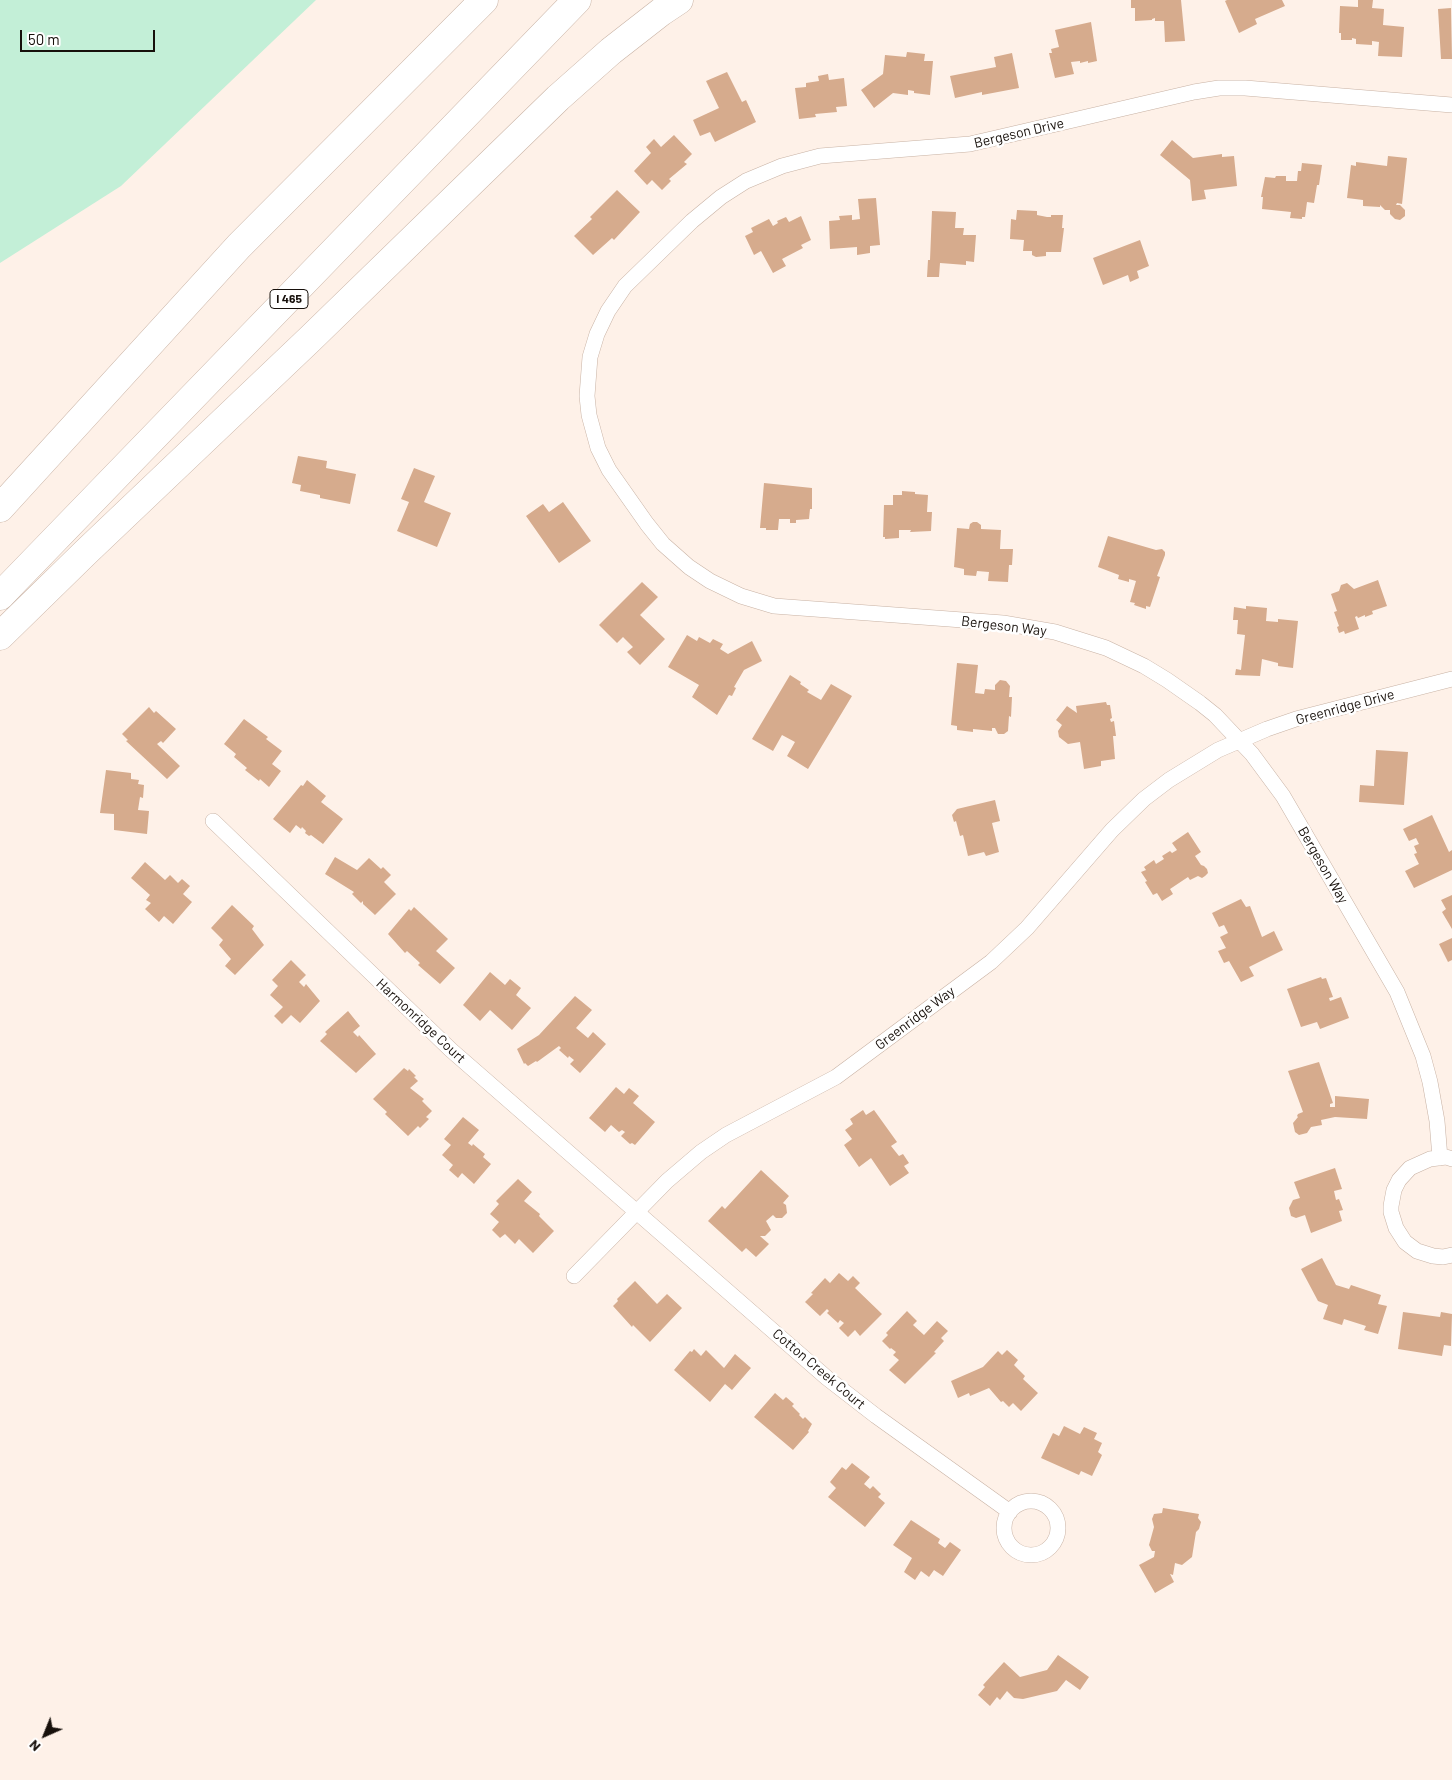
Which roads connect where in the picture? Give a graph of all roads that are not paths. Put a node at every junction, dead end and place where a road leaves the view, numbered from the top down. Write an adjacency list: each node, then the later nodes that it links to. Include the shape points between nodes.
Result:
1 (457, 0): 6 (highway)
2 (484, 0): 6 (highway)
3 (577, 0): 9 (highway, I 465)
4 (679, 0): 10 (highway, via 611,51 558,98)
5 (1452, 105): 7 (street, Bergeson Drive, via 1219,88 970,144 847,153 796,161 764,173 721,196)
6 (239, 246): 8 (highway)
7 (625, 286): 12 (street, Bergeson Way, via 608,310 595,341 588,374 589,415 598,448 609,470 652,531 689,567 741,596 774,606 1021,625 1088,641 1120,654 1167,680 1200,703)
8 (0, 508)
9 (0, 596)
10 (0, 636)
11 (1452, 679): 12 (street, Greenridge Drive, via 1296,719)
12 (1240, 740): 14 (street, Bergeson Way, via 1283,796 1397,992 1423,1056); 15 (street, Greenridge Way, via 1180,773 1127,814 1032,923 991,962 836,1077 726,1135 701,1152 672,1175)
13 (213, 821): 15 (street, Harmonridge Court, via 451,1050)
14 (1446, 1158): 16 (street, Bergeson Way, via 1425,1160 1406,1172 1394,1190 1391,1212 1398,1232 1412,1248 1433,1256)
15 (637, 1213): 17 (street, Greenridge Way); 18 (street, Cotton Creek Court, via 849,1396)
16 (1452, 1255)
17 (574, 1276)
18 (1010, 1512)

